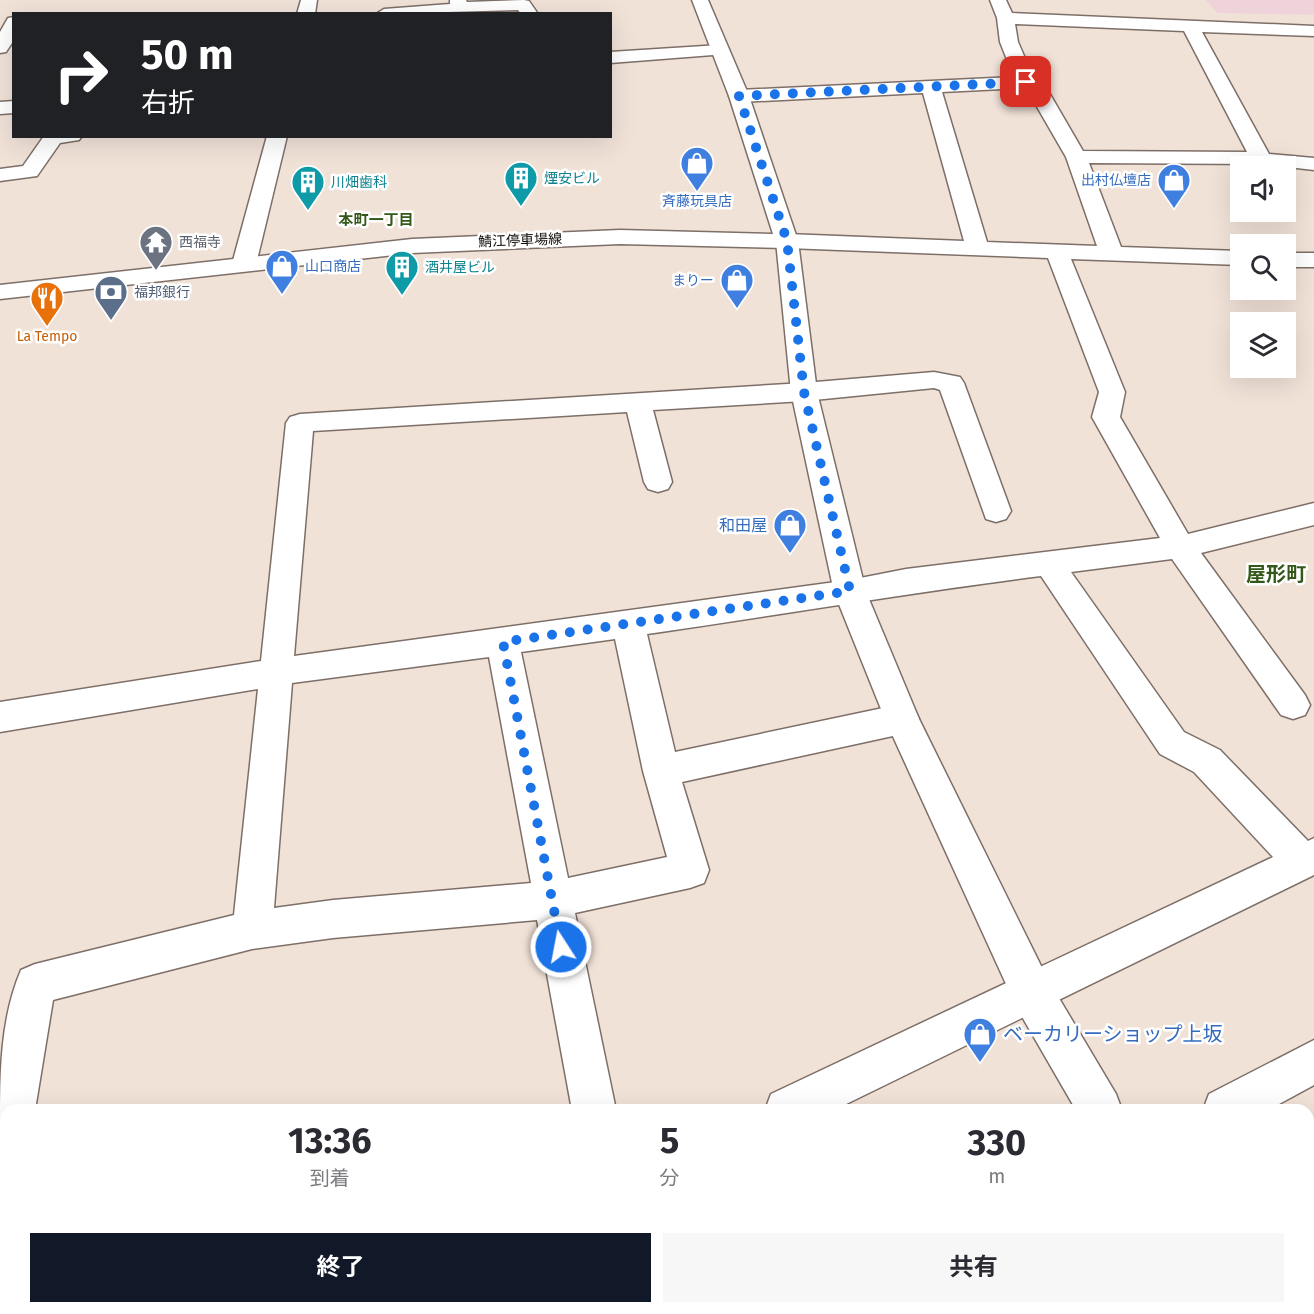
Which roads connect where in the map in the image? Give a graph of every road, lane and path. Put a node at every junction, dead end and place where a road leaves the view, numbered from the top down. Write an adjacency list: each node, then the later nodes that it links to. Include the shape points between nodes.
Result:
1 (700, 0): 11 (street)
2 (998, 0): 6 (street)
3 (458, 4): 4 (street); 5 (street, via 523,5)
4 (399, 12)
5 (528, 12)
6 (1005, 18): 8 (street); 13 (street, via 1009,42)
7 (12, 25): 10 (street)
8 (1191, 28): 9 (street); 18 (street)
9 (1314, 31)
10 (0, 48)
11 (720, 50): 12 (street); 15 (street)
12 (612, 58)
13 (1026, 82): 14 (street); 19 (street, via 1037,88)
14 (931, 86): 15 (street); 25 (street)
15 (739, 96): 24 (street)
16 (53, 138): 23 (street, via 30,172)
17 (276, 138): 31 (street)
18 (1260, 156)
19 (1076, 157): 20 (street); 27 (street)
20 (1230, 158)
21 (1296, 163): 22 (street)
22 (1314, 164)
23 (0, 175)
24 (787, 241): 25 (street, 鯖江停車場線); 31 (street, 鯖江停車場線, via 620,237 504,240); 33 (street)
25 (978, 249): 26 (street, 鯖江停車場線)
26 (1057, 252): 27 (street, 鯖江停車場線); 38 (street, via 1112,392 1106,417)
27 (1112, 254): 28 (street, 鯖江停車場線)
28 (1230, 258)
29 (1296, 260): 30 (street)
30 (1314, 260)
31 (244, 264): 32 (street, 鯖江停車場線)
32 (0, 292)
33 (804, 392): 34 (street); 36 (street, via 934,380 951,383); 40 (street)
34 (638, 402): 35 (street); 43 (street, via 300,423)
35 (658, 482)
36 (996, 511)
37 (1314, 514): 38 (street)
38 (1180, 547): 39 (street); 44 (street)
39 (1049, 564): 40 (street); 48 (street, via 1172,743 1207,761)
40 (850, 591): 41 (street); 46 (street)
41 (627, 623): 42 (street); 47 (street)
42 (503, 642): 43 (street); 49 (street)
43 (276, 672): 45 (street); 50 (street)
44 (1293, 705)
45 (0, 717)
46 (902, 719): 47 (street); 51 (street)
47 (661, 771): 49 (street, via 690,870)
48 (1308, 859): 51 (street)
49 (552, 900): 50 (street); 54 (street)
50 (252, 930): 53 (street, via 35,984)
51 (1032, 993): 55 (street); 56 (street)
52 (1314, 1061): 57 (street)
53 (14, 1104)
54 (593, 1104)
55 (800, 1104)
56 (1097, 1104)
57 (1236, 1104)

